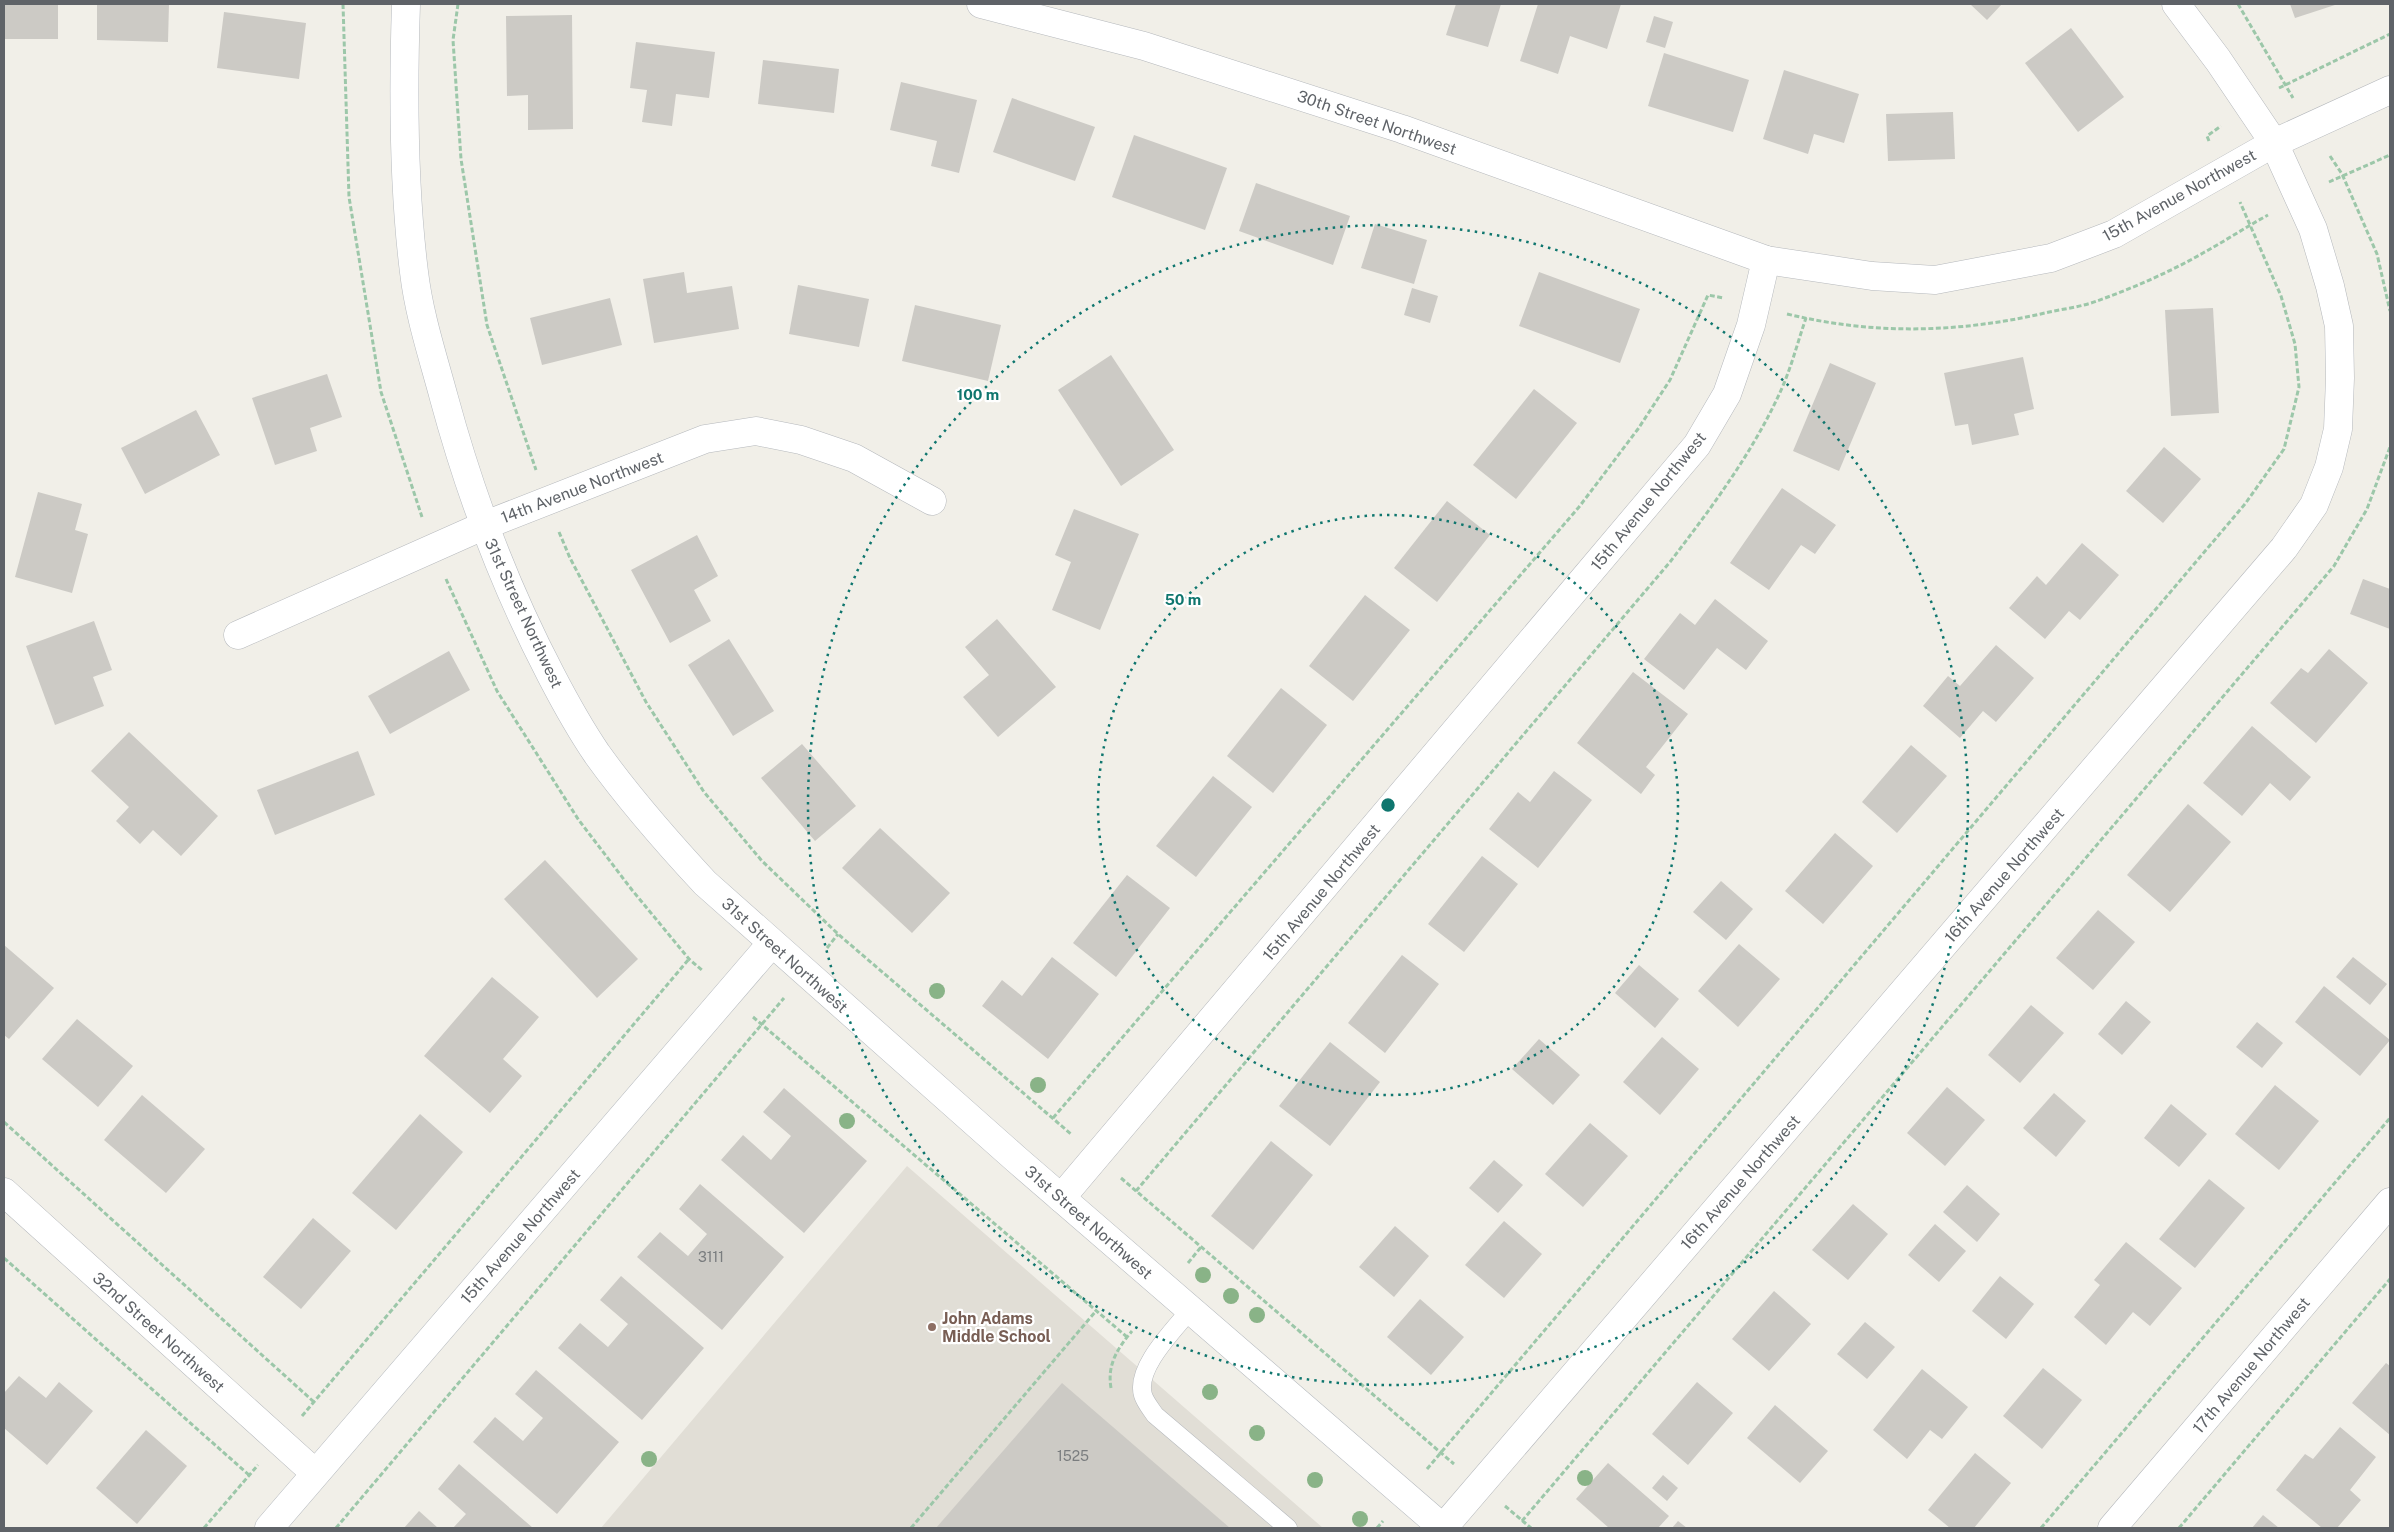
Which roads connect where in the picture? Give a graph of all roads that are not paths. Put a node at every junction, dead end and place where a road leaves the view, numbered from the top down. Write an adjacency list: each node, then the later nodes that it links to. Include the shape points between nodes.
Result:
1 (406, 4): 8 (street, 31st Street Northwest, via 404,105 414,274 452,429)
2 (981, 4): 6 (street, 30th Street Northwest, via 1144,46 1392,126)
3 (2176, 4): 5 (street, 16th Avenue Northwest)
4 (2390, 90): 5 (street, 15th Avenue Northwest)
5 (2274, 143): 6 (street, 15th Avenue Northwest, via 2114,234 2051,258 1935,280 1872,276); 18 (street, 16th Avenue Northwest, via 2313,229 2339,326 2338,429 2329,468 2314,505 2284,548)
6 (1766, 260): 12 (street, 15th Avenue Northwest, via 1751,325 1727,394 1697,445)
7 (932, 501): 8 (street, 14th Avenue Northwest, via 854,458 800,440 756,431 705,439)
8 (483, 526): 9 (street, 14th Avenue Northwest); 10 (street, 31st Street Northwest, via 532,639 596,753 678,854)
9 (238, 635)
10 (771, 944): 12 (street, 31st Street Northwest); 15 (street, 15th Avenue Northwest)
11 (4, 1192): 15 (street, 32nd Street Northwest)
12 (1061, 1198): 14 (street, 31st Street Northwest)
13 (2390, 1202): 19 (street, 17th Avenue Northwest)
14 (1190, 1310): 17 (lane, via 1161,1345 1144,1373 1143,1395 1155,1415); 18 (street, 31st Street Northwest)
15 (315, 1473): 16 (street, 15th Avenue Northwest)
16 (269, 1528)
17 (1288, 1528)
18 (1443, 1528)
19 (2112, 1528)

